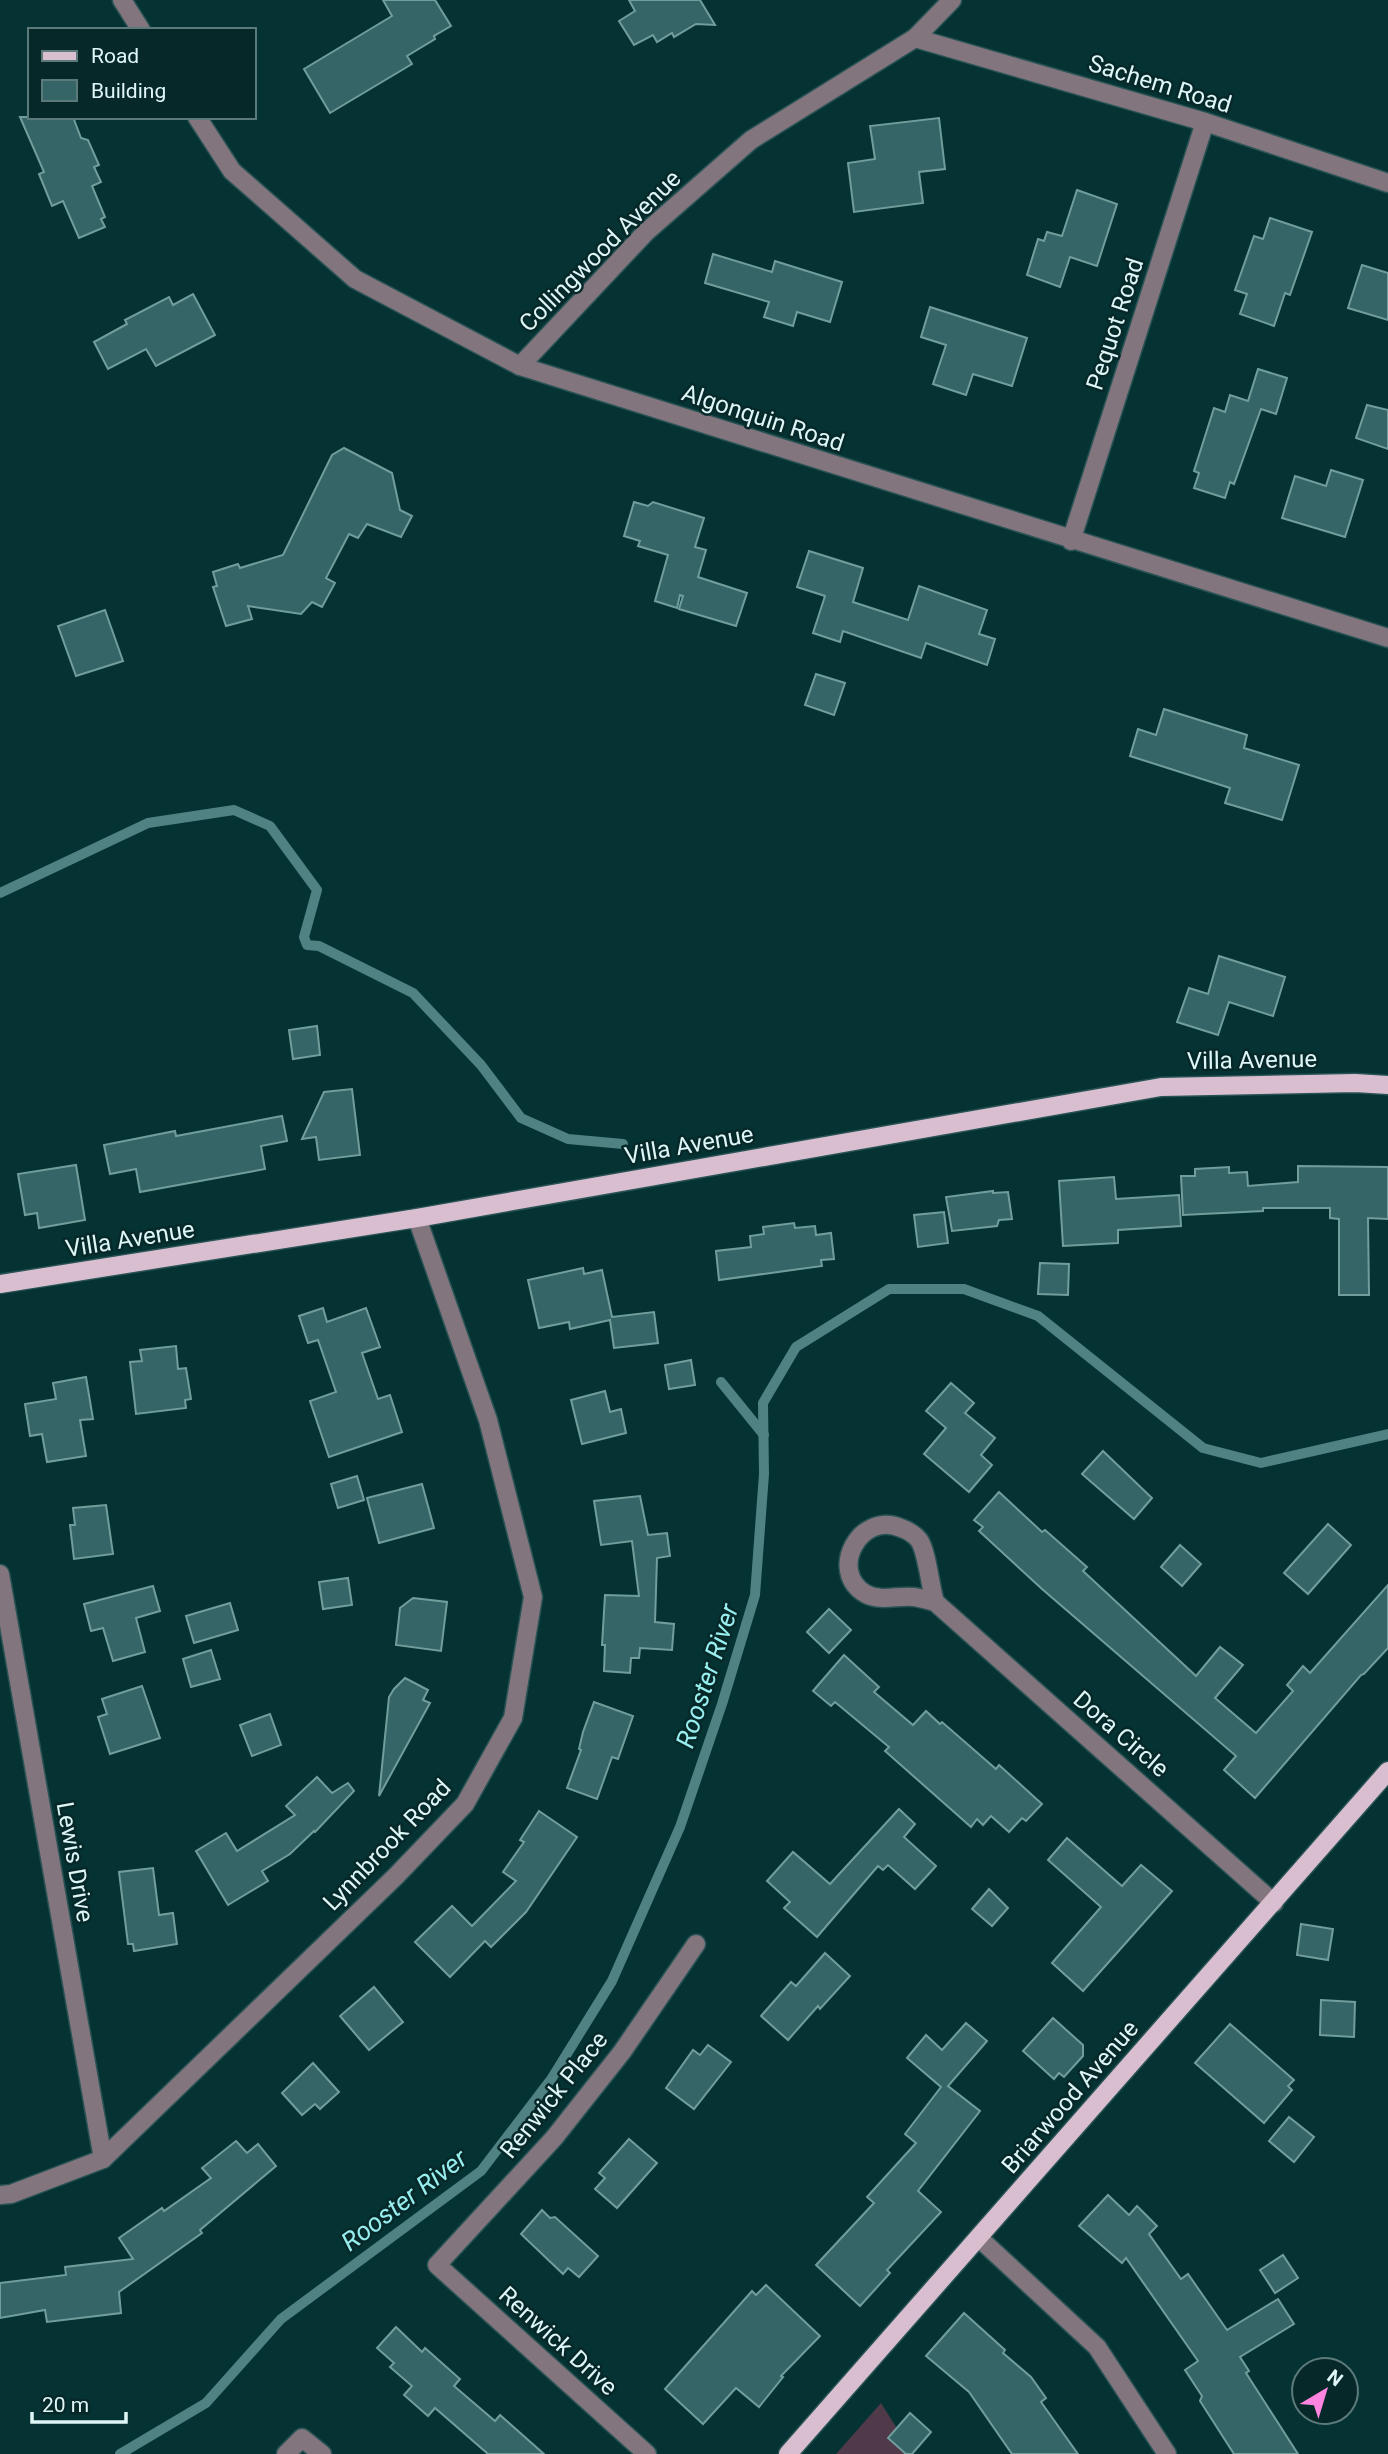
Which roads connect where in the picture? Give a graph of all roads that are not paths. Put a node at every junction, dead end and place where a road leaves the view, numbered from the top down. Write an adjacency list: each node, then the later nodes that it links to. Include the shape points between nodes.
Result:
1 (122, 0): 3 (street)
2 (952, 0): 4 (street, Collingwood Avenue)
3 (140, 28)
4 (915, 38): 6 (street, Sachem Road); 8 (street, Collingwood Avenue, via 751,140 646,232)
5 (198, 119): 8 (street, Algonquin Road, via 232,171 355,279)
6 (1205, 122): 7 (street, Sachem Road); 9 (street, Pequot Road)
7 (1388, 183)
8 (520, 366): 9 (street, Algonquin Road)
9 (1071, 541): 10 (street, Algonquin Road)
10 (1388, 638)
11 (1388, 1084): 12 (main road, Villa Avenue, via 1161,1087)
12 (416, 1217): 13 (main road, Villa Avenue); 19 (street, Lynnbrook Road, via 488,1420 533,1597 513,1718 465,1804)
13 (0, 1284)
14 (0, 1574): 19 (street, Lewis Drive)
15 (935, 1602): 15 (street, via 866,1594 852,1581 848,1565 861,1535 875,1525 893,1524 919,1540); 17 (street, Dora Circle)
16 (1388, 1772): 17 (main road, Briarwood Avenue)
17 (1274, 1903): 21 (main road, Briarwood Avenue)
18 (696, 1944): 22 (street, Renwick Place, via 622,2052 554,2138)
19 (103, 2159): 20 (street, Lynnbrook Road)
20 (0, 2195)
21 (979, 2238): 26 (main road, Briarwood Avenue); 27 (street, via 1097,2347)
22 (437, 2265): 25 (street, Renwick Drive)
23 (286, 2454): 24 (street, via 302,2438)
24 (322, 2454)
25 (647, 2454)
26 (788, 2454)
27 (1167, 2454)

